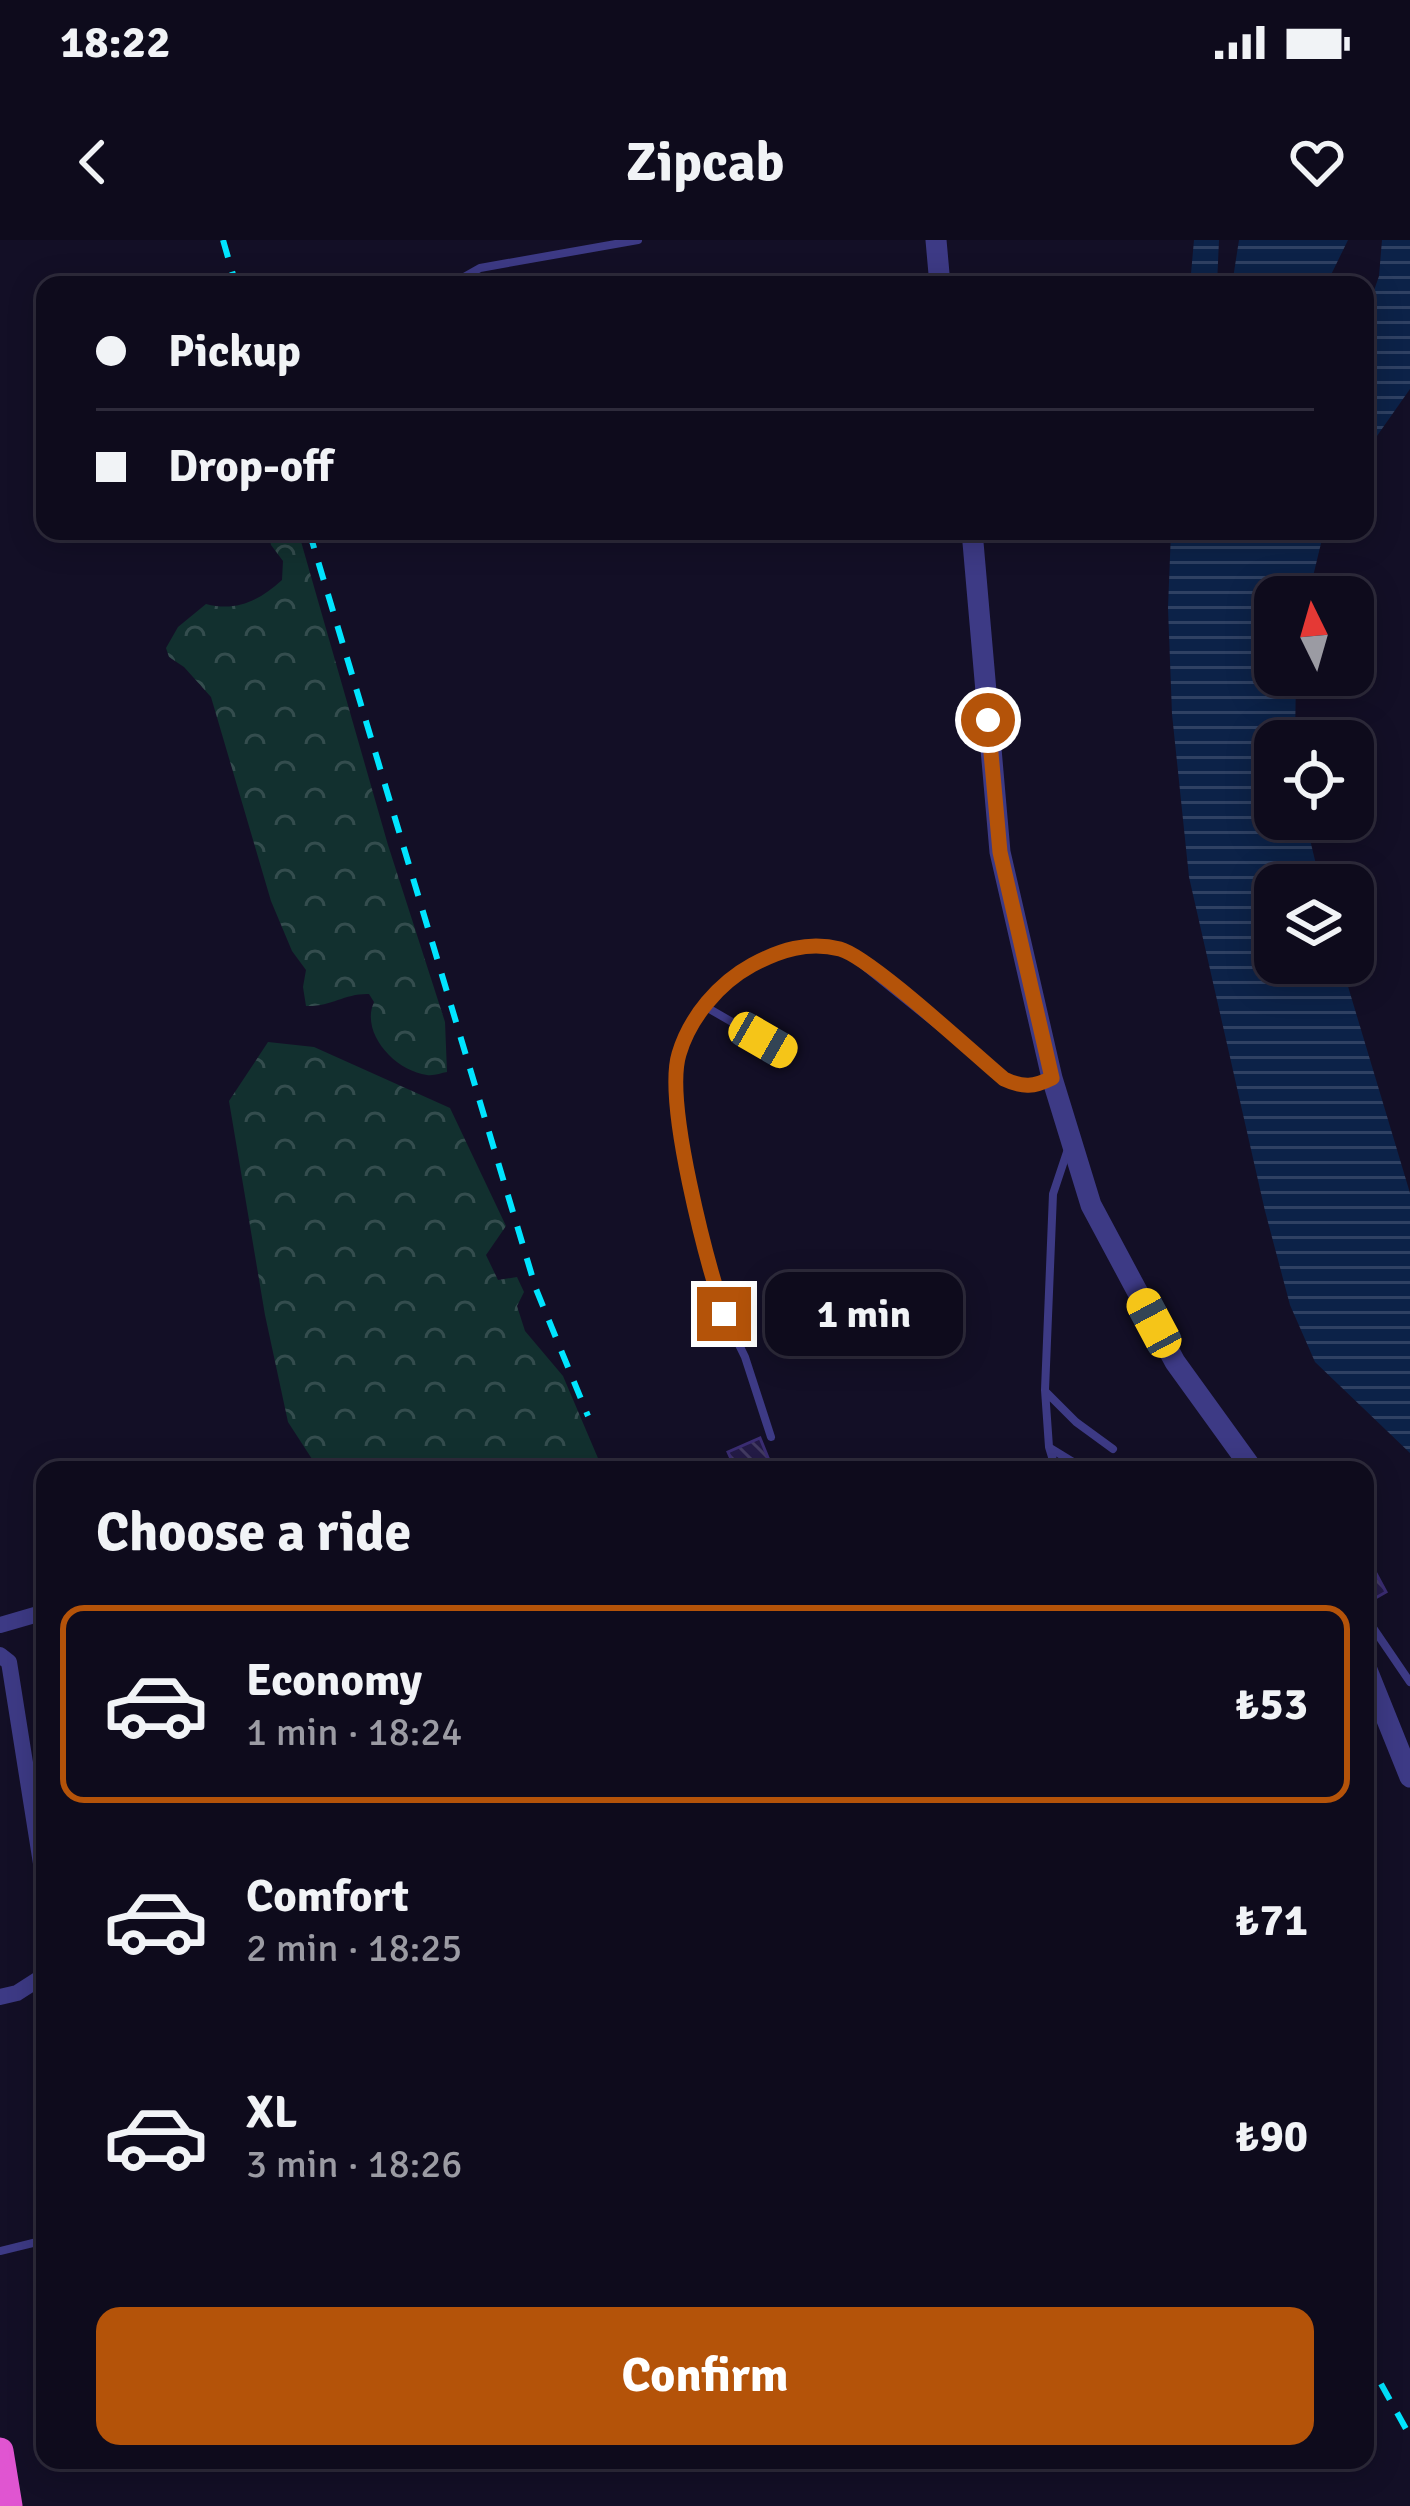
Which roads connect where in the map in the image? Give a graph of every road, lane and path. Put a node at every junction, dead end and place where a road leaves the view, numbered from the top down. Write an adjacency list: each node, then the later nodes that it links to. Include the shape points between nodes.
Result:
1 (638, 240): 3 (lane)
2 (936, 240): 4 (street)
3 (466, 276)
4 (939, 276)
5 (973, 540): 8 (street, via 1000,852)
6 (706, 1007): 7 (lane); 8 (lane, via 728,978 777,951 844,950 1004,1079 1020,1087); 11 (lane, via 678,1057 676,1094 719,1298)
7 (791, 1056)
8 (1052, 1078): 9 (street)
9 (1071, 1139): 10 (lane, via 1053,1194); 16 (street, via 1091,1204 1175,1362)
10 (1046, 1390): 12 (lane); 13 (lane)
11 (771, 1438)
12 (1049, 1447): 14 (lane); 15 (lane)
13 (1113, 1449)
14 (1053, 1461)
15 (1072, 1461)
16 (1246, 1461)
17 (36, 1615): 18 (street)
18 (0, 1625)
19 (1374, 1628): 21 (lane)
20 (0, 1654): 24 (street, via 9,1662)
21 (1410, 1682)
22 (1374, 1687): 23 (street)
23 (1410, 1777)
24 (36, 1831)
25 (36, 1981): 26 (street)
26 (0, 1997)
27 (36, 2242): 28 (lane)
28 (0, 2251)
29 (0, 2451): 30 (highway)
30 (9, 2506)

